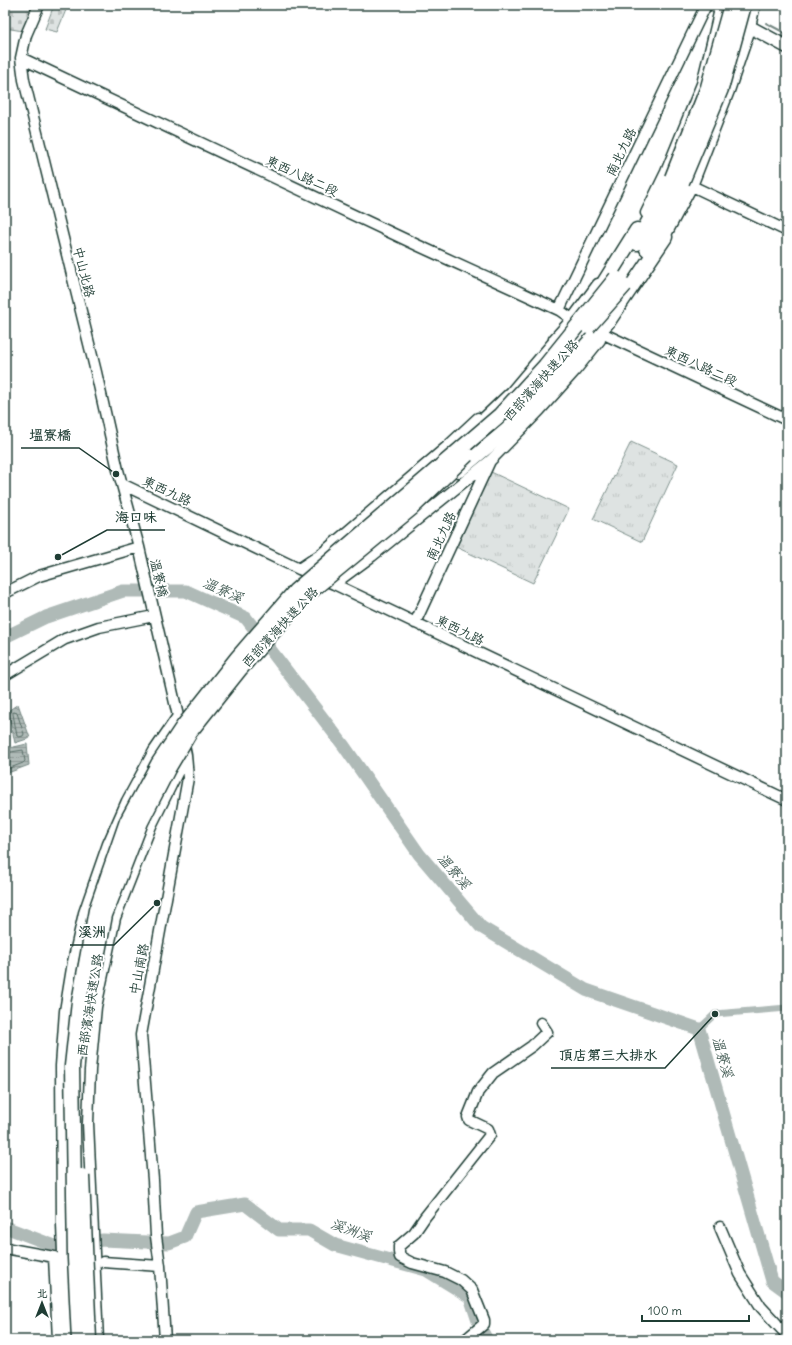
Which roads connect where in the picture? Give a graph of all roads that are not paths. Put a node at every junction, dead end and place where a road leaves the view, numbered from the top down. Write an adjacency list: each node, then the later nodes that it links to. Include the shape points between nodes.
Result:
1 (39, 5): 8 (street, 中山北路, via 26,36)
2 (706, 5): 14 (street, 南北九路)
3 (744, 5): 9 (highway, 西部濱海快速公路, bridge, via 721,89)
4 (755, 5): 6 (street)
5 (721, 6): 6 (main road); 9 (highway, 西部濱海快速公路, bridge, via 708,87); 10 (street, via 702,84 666,172)
6 (750, 27): 7 (main road); 9 (street, via 729,90)
7 (787, 47)
8 (21, 58): 14 (street, 東西八路二段); 19 (street, 中山北路, via 24,80)
9 (682, 182): 11 (street); 12 (street); 13 (highway, 西部濱海快速公路, via 635,247)
10 (637, 230): 15 (street); 20 (highway, via 597,294 513,393)
11 (787, 231)
12 (665, 237): 16 (street); 21 (highway, via 609,320 569,365 506,431)
13 (620, 282): 20 (highway, 西部濱海快速公路, bridge, via 500,415); 21 (highway, 西部濱海快速公路, bridge, via 518,408)
14 (558, 310): 15 (street, 東西八路二段)
15 (572, 319): 23 (street, via 528,368 454,440 320,555)
16 (604, 334): 17 (street, 東西八路二段); 18 (street, via 540,410)
17 (787, 420)
18 (491, 460): 24 (street); 27 (street, 南北九路)
19 (122, 484): 22 (street, 中山北路); 23 (street, 東西九路)
20 (410, 493): 40 (highway, 西部濱海快速公路, bridge, via 295,591 237,658 184,724 158,764 127,821 96,910 79,1002 72,1066)
21 (412, 508): 41 (highway, 西部濱海快速公路, bridge, via 305,596 241,668 190,732 138,829 105,915 87,1006 81,1068 80,1118)
22 (139, 547): 25 (street, via 39,576); 26 (street, 溫寮橋)
23 (299, 569): 24 (street, 東西九路)
24 (334, 584): 27 (street, 東西九路)
25 (5, 592)
26 (154, 616): 28 (street, via 99,627 65,639); 29 (street, 中山南路)
27 (415, 623): 31 (street, 東西九路)
28 (5, 675)
29 (178, 716): 30 (street, 中山南路); 39 (street, via 154,751 127,801 108,844 84,913 73,962 65,1011 61,1066)
30 (186, 755): 35 (street, via 151,826 116,918 96,1007 88,1123 92,1224); 36 (street, 中山南路, via 188,778 141,1035)
31 (787, 800)
32 (541, 1023): 44 (street, via 547,1032 532,1046 493,1073 478,1092 468,1117 469,1120 488,1129 490,1135 414,1233 399,1246 400,1256 412,1263 445,1272 472,1290 484,1324)
33 (720, 1227): 37 (street, via 740,1274 761,1307)
34 (5, 1248): 38 (street, via 54,1257)
35 (98, 1260): 36 (street); 42 (street)
36 (160, 1266): 43 (street)
37 (787, 1335)
38 (58, 1340)
39 (66, 1340)
40 (79, 1340)
41 (89, 1340)
42 (98, 1340)
43 (165, 1340)
44 (465, 1340)

